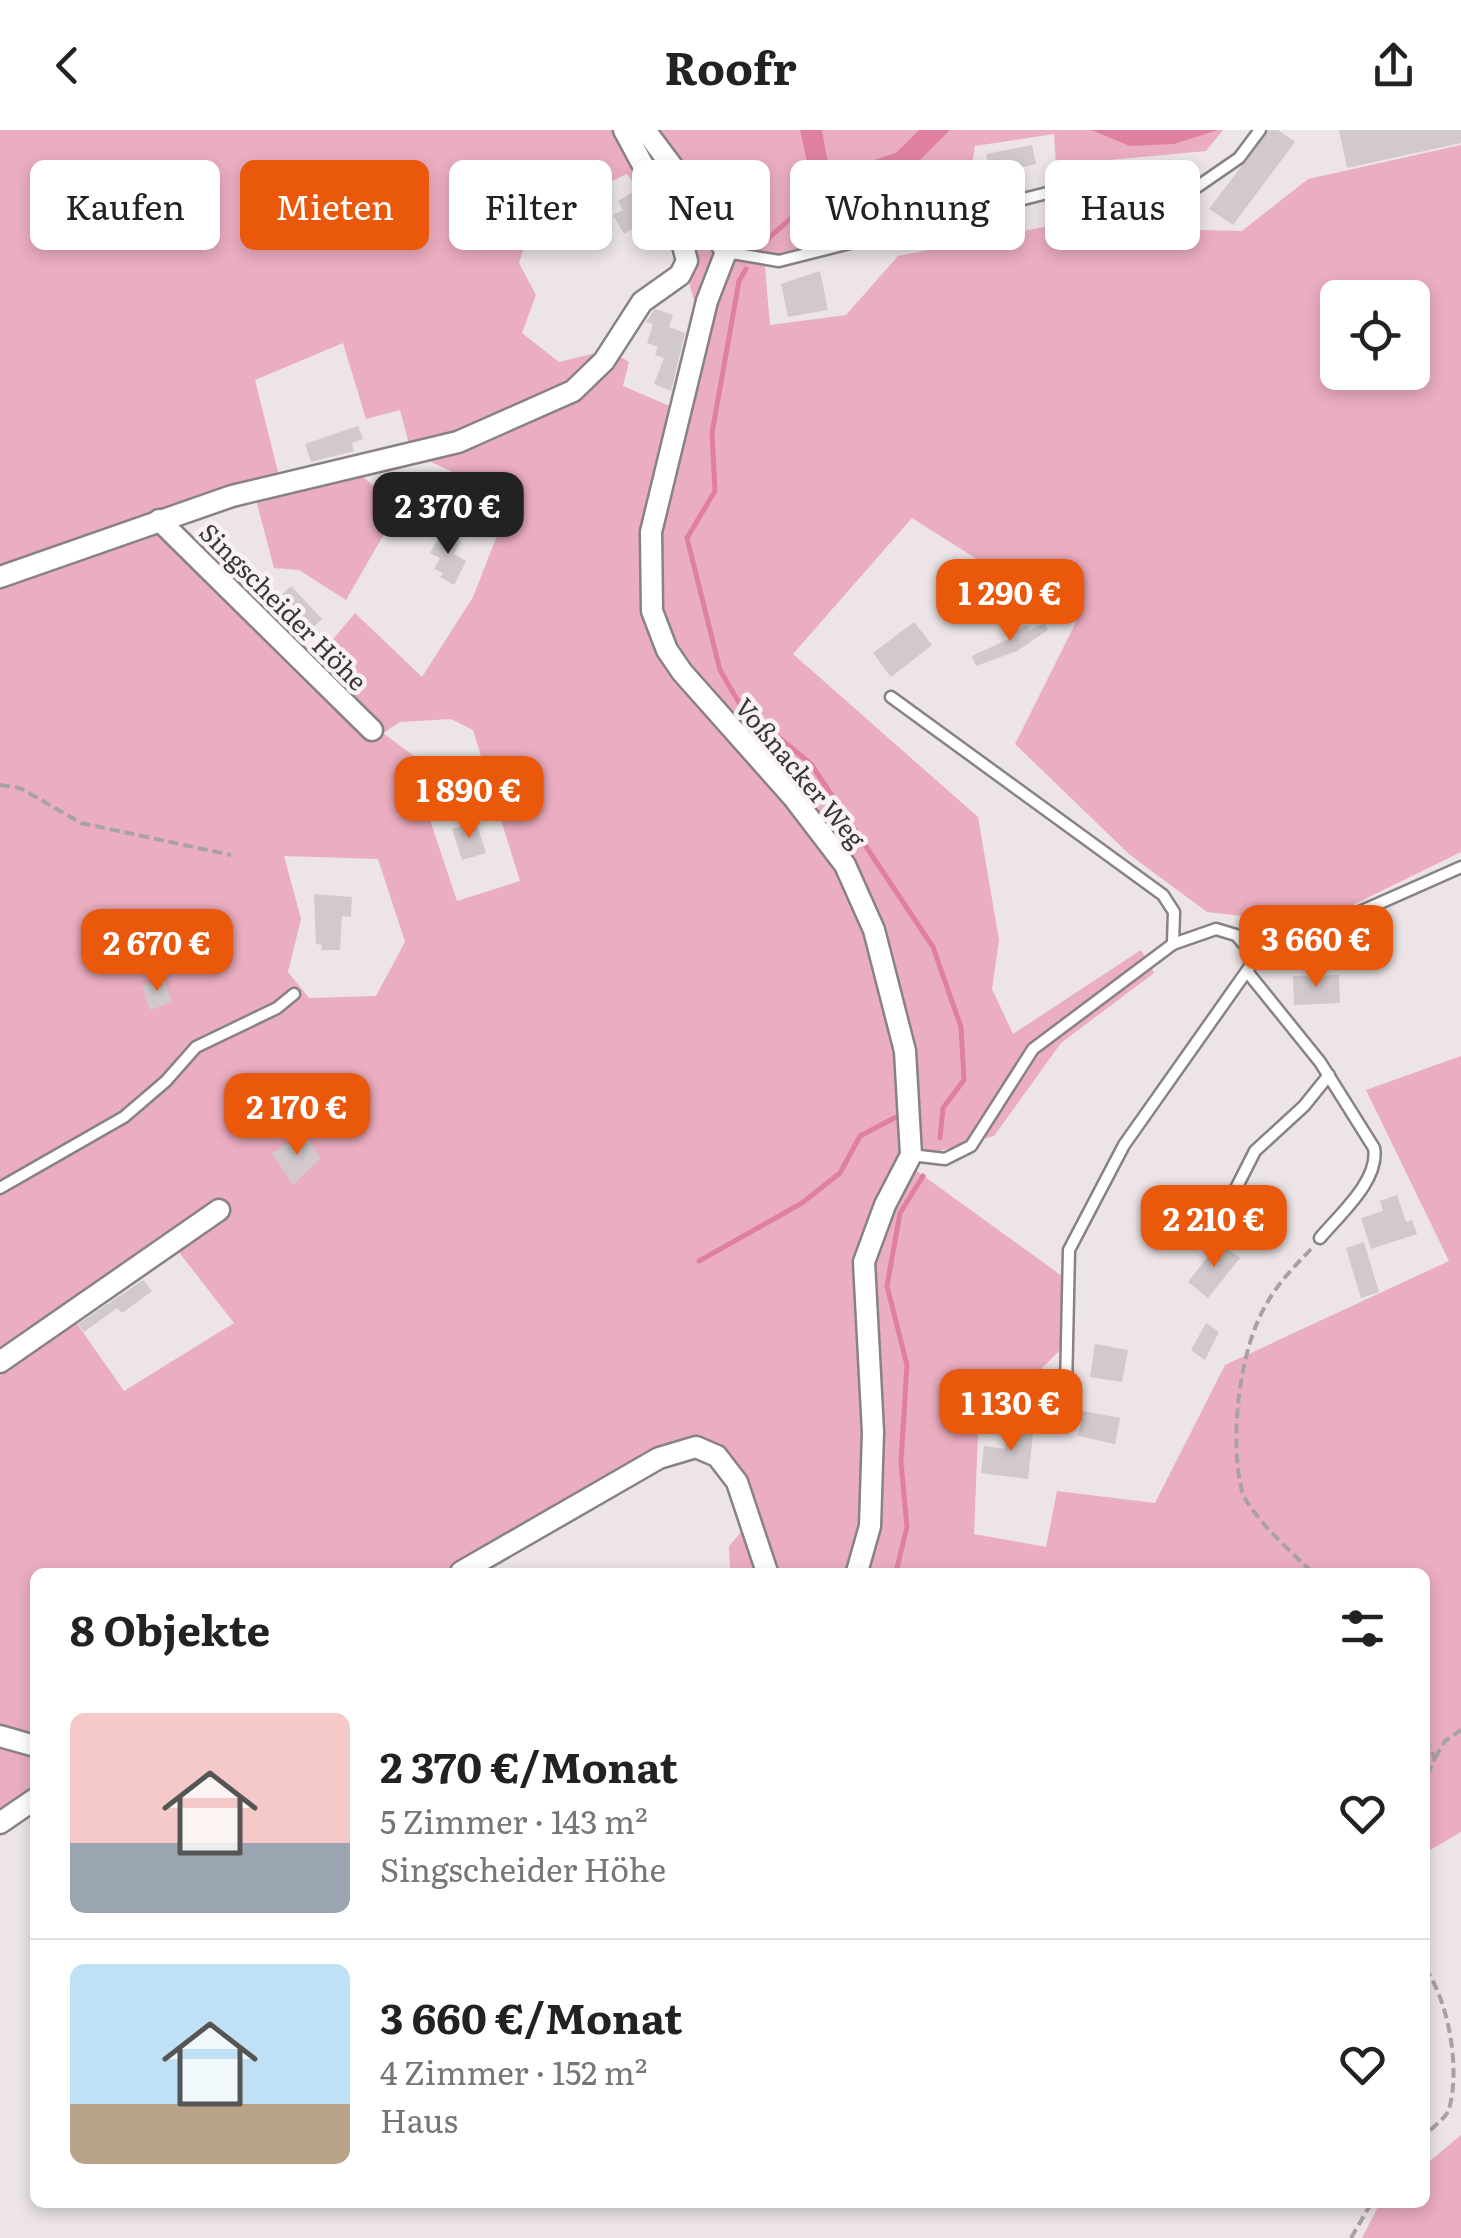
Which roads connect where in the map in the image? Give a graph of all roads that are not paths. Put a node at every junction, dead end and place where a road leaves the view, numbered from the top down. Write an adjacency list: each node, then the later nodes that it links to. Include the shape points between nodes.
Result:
1 (624, 130): 5 (street, Singscheider Höhe, via 680,234 687,261 680,275 642,302 581,385 458,442)
2 (645, 130): 4 (street)
3 (1260, 130): 4 (lane, via 1239,158 1194,189 1055,191 780,261)
4 (726, 252): 15 (street, Voßnacker Weg, via 706,301 651,532 652,611 682,672 810,818 861,895 905,1051)
5 (159, 520): 6 (street, Singscheider Höhe); 8 (street, Singscheider Höhe)
6 (0, 577)
7 (892, 697): 10 (lane, via 1163,895 1174,912)
8 (372, 730)
9 (1461, 867): 11 (lane)
10 (1173, 944): 11 (lane, via 1216,929 1236,935); 15 (lane, via 1033,1049 971,1146 946,1159)
11 (1256, 958): 12 (lane)
12 (1249, 974): 14 (lane); 21 (lane, via 1124,1145 1068,1250)
13 (294, 994): 16 (lane, via 196,1047 124,1117)
14 (1329, 1075): 18 (lane, via 1255,1151); 19 (lane, via 1376,1160)
15 (911, 1155): 24 (street, Voßnacker Weg, via 864,1262 873,1432 870,1526)
16 (0, 1188)
17 (219, 1210): 20 (street)
18 (1217, 1226)
19 (1320, 1238)
20 (0, 1362)
21 (1066, 1389)
22 (468, 1568): 23 (street, via 659,1458 696,1447 717,1456 737,1482)
23 (766, 1568)
24 (858, 1568)
25 (0, 1736): 26 (street)
26 (30, 1745)
27 (30, 1802): 28 (street)
28 (0, 1823)

